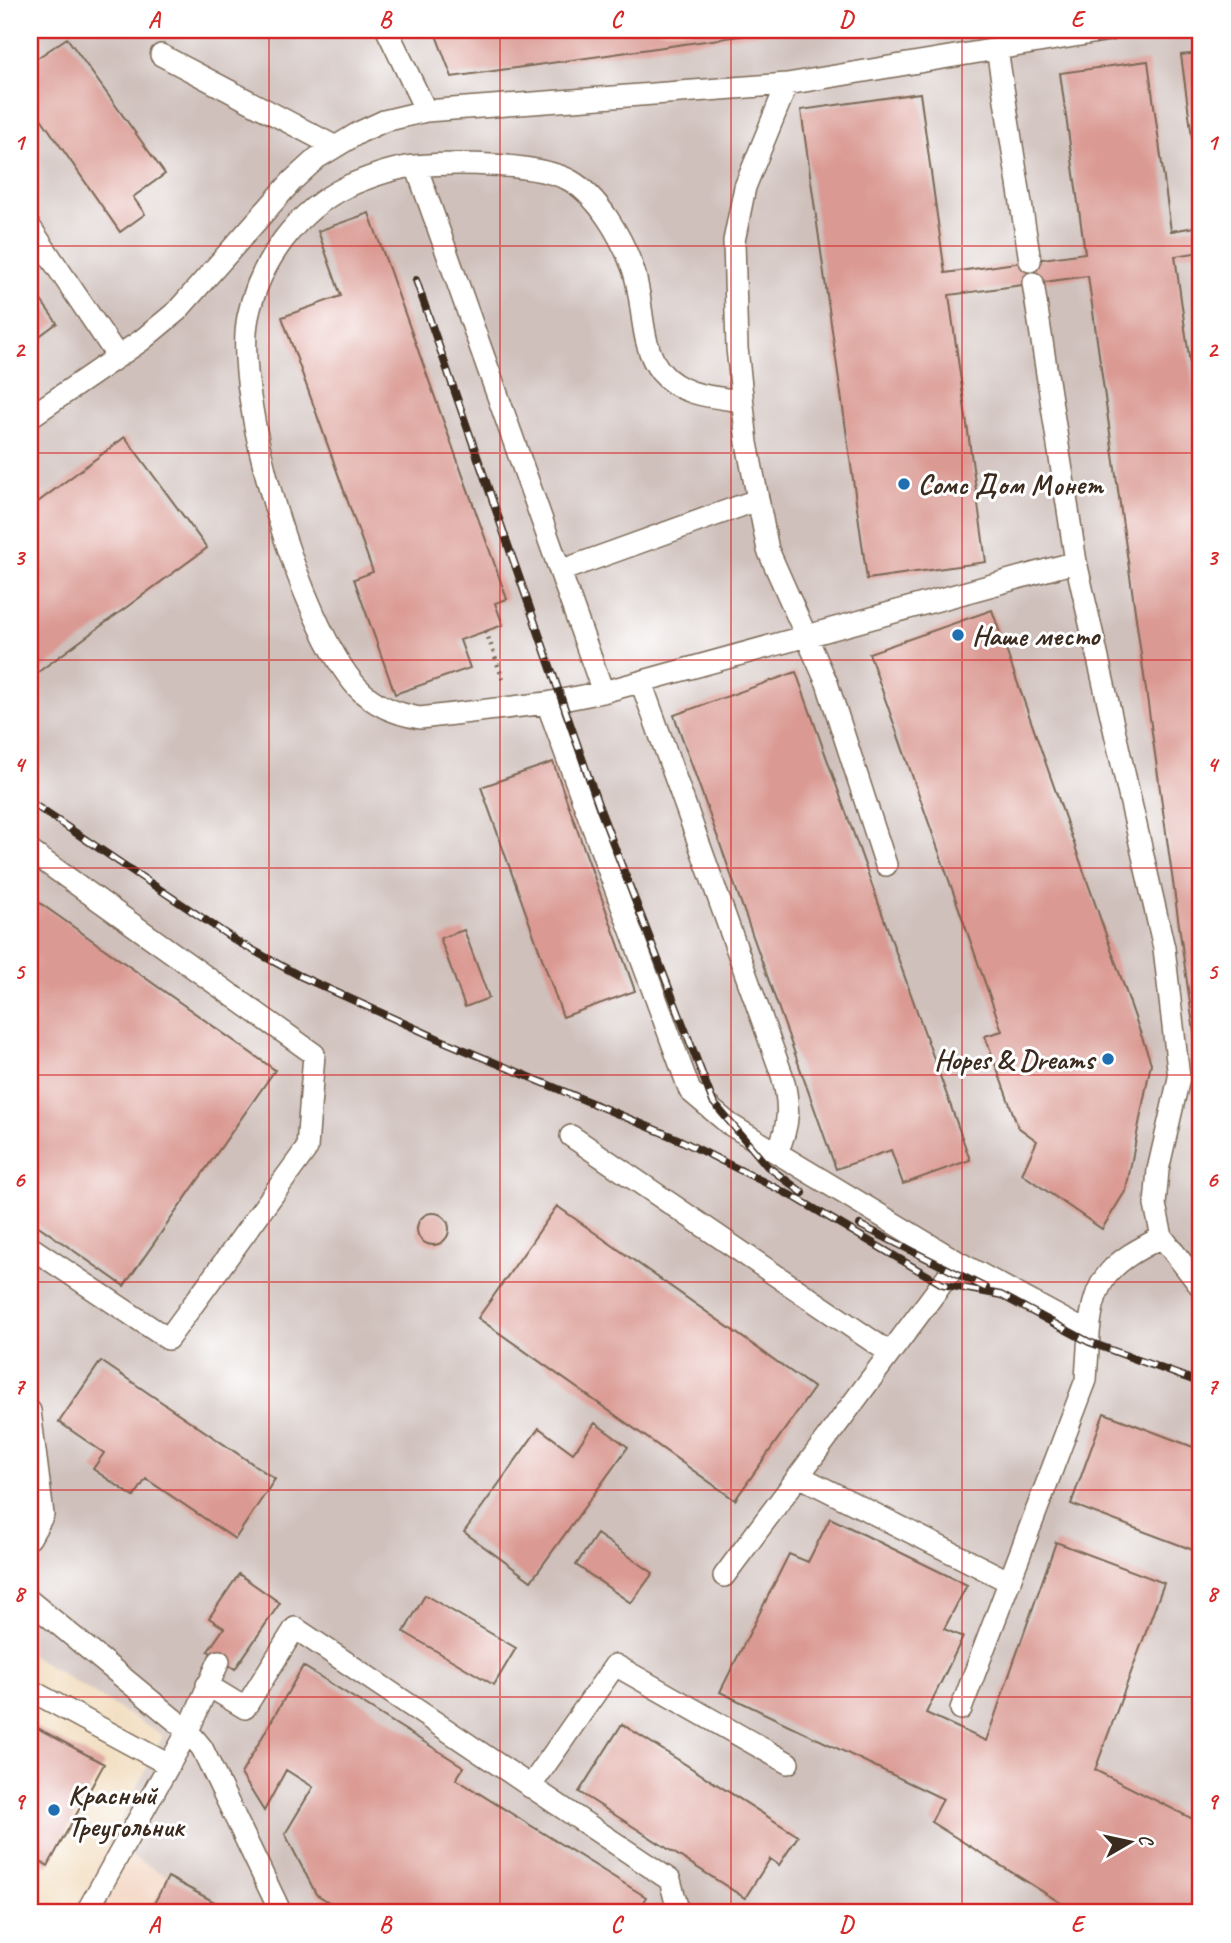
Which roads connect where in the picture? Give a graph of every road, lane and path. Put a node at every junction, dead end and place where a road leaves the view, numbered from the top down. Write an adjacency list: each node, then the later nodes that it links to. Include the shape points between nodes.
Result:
1 (387, 30): 6 (lane)
2 (1110, 30): 3 (lane)
3 (997, 49): 5 (lane); 10 (lane)
4 (161, 55): 7 (lane)
5 (787, 83): 6 (lane); 13 (lane, via 745,187 734,242)
6 (426, 111): 7 (lane, via 384,121)
7 (334, 146): 12 (lane, via 292,181 177,311)
8 (416, 166): 13 (lane, via 548,170 574,182 615,230 632,266 653,361 663,374 696,394); 17 (lane); 23 (lane, via 345,188 306,215 272,254 247,320 246,353 257,433 292,562 311,607 356,687 383,708 420,718)
9 (30, 227): 12 (lane)
10 (1030, 261)
11 (1033, 283): 16 (lane)
12 (118, 357): 14 (lane)
13 (742, 401): 15 (lane)
14 (30, 417)
15 (757, 500): 17 (lane); 19 (lane, via 768,550)
16 (1076, 562): 19 (lane); 28 (lane, via 1164,948 1179,1078 1158,1170 1155,1205)
17 (560, 571): 21 (lane)
18 (486, 631): 23 (path)
19 (806, 636): 20 (lane); 25 (lane, via 827,683)
20 (641, 682): 21 (lane); 27 (lane, via 782,1075 789,1101 787,1131)
21 (603, 692): 22 (lane)
22 (547, 703): 23 (lane); 27 (lane, via 690,1091 729,1124)
23 (513, 707)
24 (30, 850): 29 (lane, via 314,1054 307,1149 168,1339)
25 (886, 865)
26 (571, 1136): 33 (lane)
27 (777, 1152): 30 (lane)
28 (1162, 1237): 31 (lane); 32 (lane, via 1126,1255 1099,1284)
29 (30, 1247)
30 (958, 1262): 32 (lane); 33 (lane)
31 (1201, 1287)
32 (1089, 1333): 38 (lane, via 1086,1380)
33 (890, 1353): 35 (lane)
34 (30, 1411): 36 (lane, via 43,1515)
35 (799, 1476): 37 (lane); 38 (lane)
36 (30, 1538)
37 (724, 1576)
38 (1010, 1582): 43 (lane)
39 (30, 1601): 44 (lane)
40 (219, 1661): 41 (lane)
41 (207, 1685): 44 (lane); 47 (lane, via 245,1707 295,1628)
42 (30, 1690): 46 (lane)
43 (961, 1709)
44 (188, 1731): 46 (lane); 50 (lane, via 202,1748)
45 (788, 1763): 47 (lane, via 615,1665)
46 (169, 1765): 49 (lane)
47 (530, 1787): 48 (lane, via 670,1881)
48 (679, 1912)
49 (86, 1913)
50 (281, 1913)

